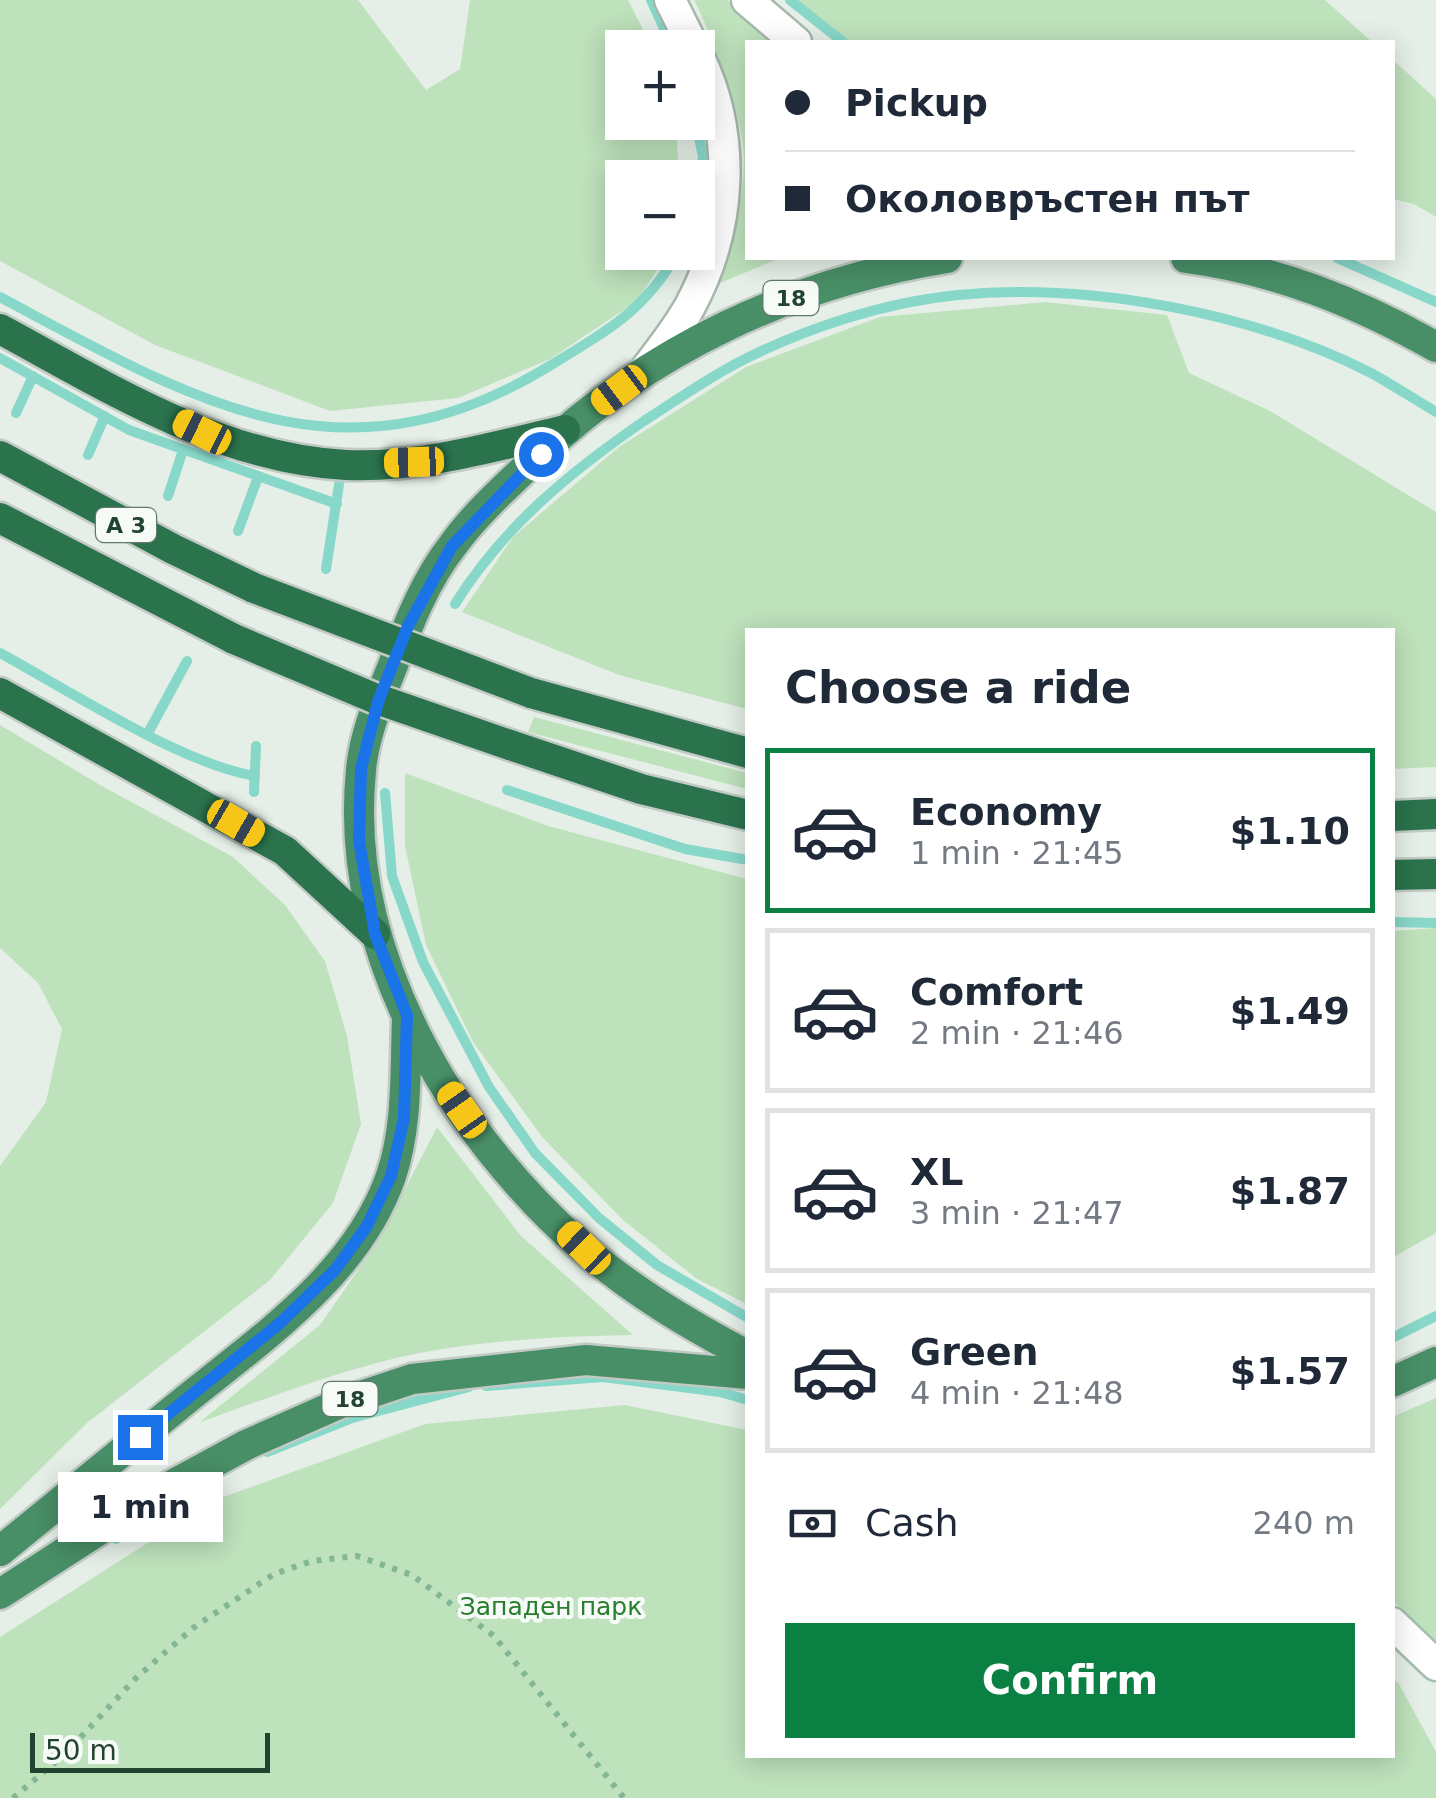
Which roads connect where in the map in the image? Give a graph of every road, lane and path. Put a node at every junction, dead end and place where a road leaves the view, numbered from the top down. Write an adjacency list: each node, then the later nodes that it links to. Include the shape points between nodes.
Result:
1 (670, 0): 3 (street)
2 (748, 0): 4 (street)
3 (685, 30)
4 (794, 40)
5 (715, 110): 10 (street, via 725,143 725,194 714,248 690,307)
6 (937, 260): 10 (highway, 18, via 785,300 725,324)
7 (1202, 260): 9 (highway, via 1292,280 1375,312)
8 (0, 329): 11 (highway, via 202,432 280,454 345,464 414,462)
9 (1436, 347)
10 (646, 370): 11 (highway, 18)
11 (565, 430): 21 (highway, 18, via 452,546 408,626 378,702 361,769 360,823)
12 (0, 456): 15 (highway, A 3, bridge, via 254,588 531,693)
13 (0, 518): 16 (highway, A 3, bridge, via 234,639 374,698 641,789)
14 (0, 693): 21 (highway, via 285,852)
15 (745, 752)
16 (745, 814)
17 (1436, 814): 18 (highway)
18 (1395, 816)
19 (1436, 874): 20 (highway)
20 (1395, 875)
21 (375, 934): 22 (highway, 18)
22 (407, 1015): 23 (highway, 18, via 442,1080 530,1197 642,1293); 27 (highway, 18, via 404,1118 391,1176 335,1270 280,1323)
23 (745, 1354)
24 (1436, 1362): 26 (highway)
25 (745, 1374): 28 (highway, 18, via 586,1360 412,1379 246,1444)
26 (1395, 1381)
27 (0, 1551)
28 (0, 1594)
29 (1395, 1627): 30 (street)
30 (1436, 1665)
31 (13, 1798): 32 (path, via 193,1628 274,1574 357,1556 412,1574 494,1636)
32 (624, 1798)

